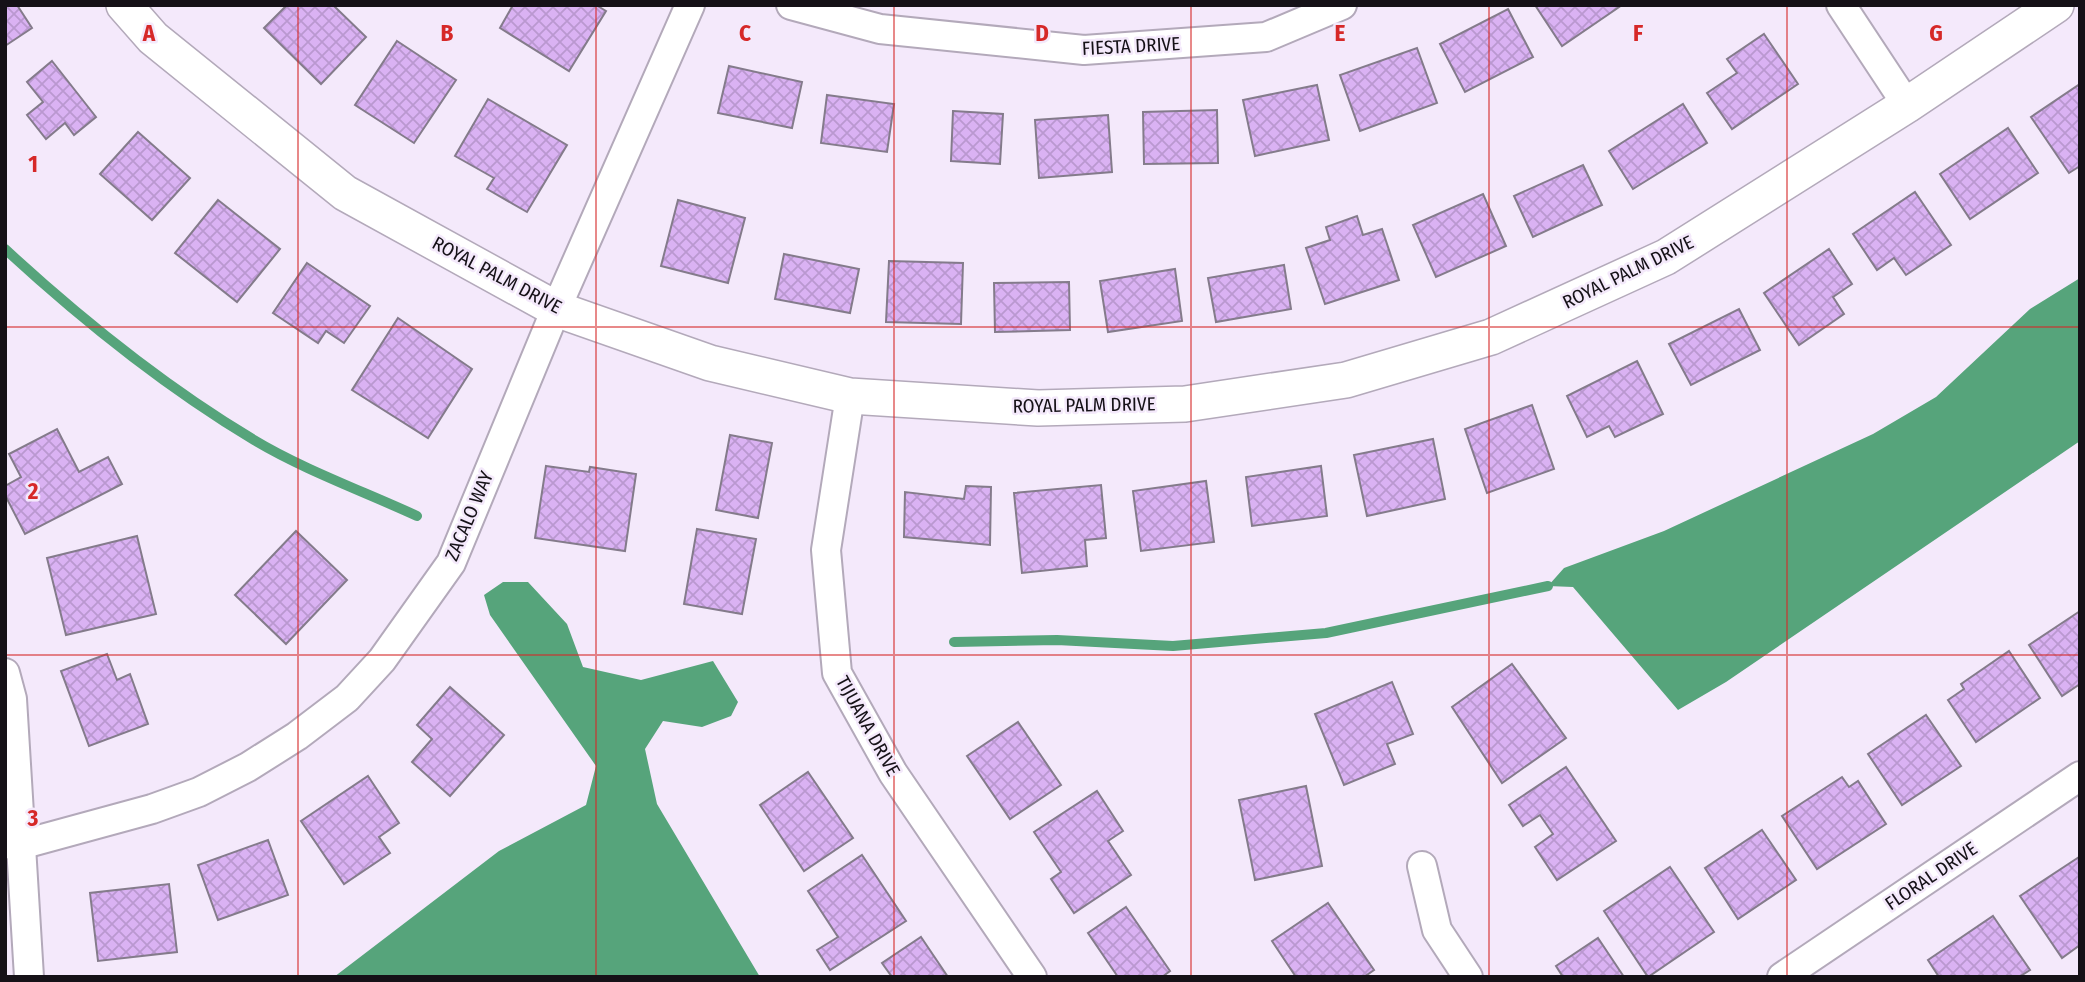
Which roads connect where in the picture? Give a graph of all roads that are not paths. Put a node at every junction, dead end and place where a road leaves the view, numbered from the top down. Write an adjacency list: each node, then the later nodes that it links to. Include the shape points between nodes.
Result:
1 (124, 5): 8 (street, ROYAL PALM DRIVE, via 153,38 345,193)
2 (690, 5): 8 (street, ZACALO WAY)
3 (791, 5): 4 (street, FIESTA DRIVE, via 880,29 1084,50 1266,37)
4 (1342, 5)
5 (1841, 5): 7 (street)
6 (2056, 5): 7 (street, ROYAL PALM DRIVE)
7 (1908, 105): 9 (street, ROYAL PALM DRIVE, via 1666,257 1491,337 1346,380 1185,404 1038,408)
8 (556, 309): 9 (street, ROYAL PALM DRIVE, via 710,363); 12 (street, ZACALO WAY, via 451,563 382,660 347,698 268,755 199,792 152,809)
9 (850, 396): 15 (street, TIJUANA DRIVE, via 826,550 837,673 893,773)
10 (5, 673): 12 (street, via 12,699)
11 (2080, 776): 17 (street, FLORAL DRIVE)
12 (13, 844): 14 (street)
13 (1422, 866): 16 (street, via 1437,930)
14 (29, 977)
15 (1032, 977)
16 (1468, 977)
17 (1782, 977)

